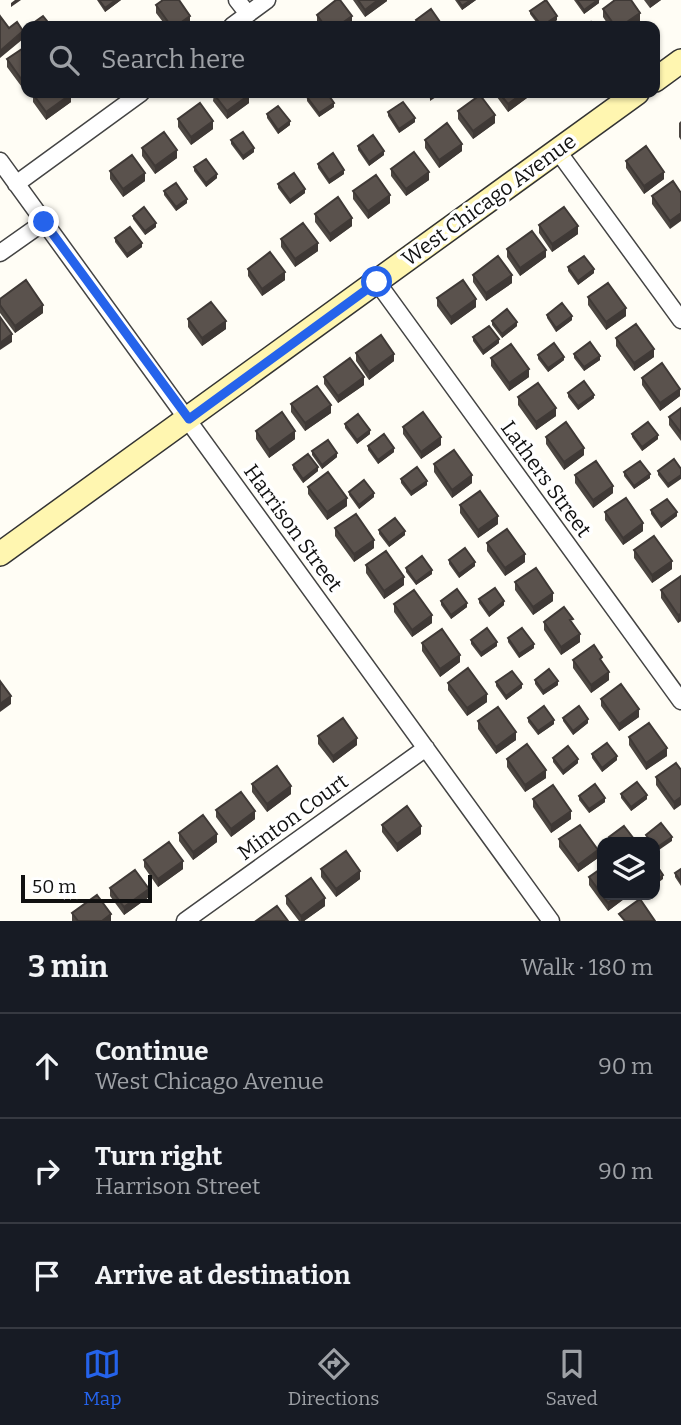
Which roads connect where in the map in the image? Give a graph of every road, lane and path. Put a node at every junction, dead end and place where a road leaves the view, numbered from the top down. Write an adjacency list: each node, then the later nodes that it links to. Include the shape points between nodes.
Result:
1 (237, 0): 3 (street)
2 (267, 0): 3 (street)
3 (248, 14): 4 (street)
4 (239, 21)
5 (681, 61): 6 (street)
6 (660, 76)
7 (134, 98): 11 (street)
8 (630, 98): 9 (street, West Chicago Avenue)
9 (557, 150): 14 (street, West Chicago Avenue); 15 (street)
10 (0, 161): 11 (street, Harrison Street)
11 (16, 184): 12 (street, Harrison Street)
12 (44, 222): 13 (street); 16 (street, Harrison Street)
13 (0, 253)
14 (377, 282): 16 (street, West Chicago Avenue); 18 (street, Lathers Street)
15 (681, 320)
16 (189, 419): 17 (street, West Chicago Avenue); 19 (street, Harrison Street)
17 (0, 554)
18 (681, 701)
19 (426, 748): 20 (street, Minton Court); 21 (street, Harrison Street)
20 (185, 921)
21 (551, 921)

